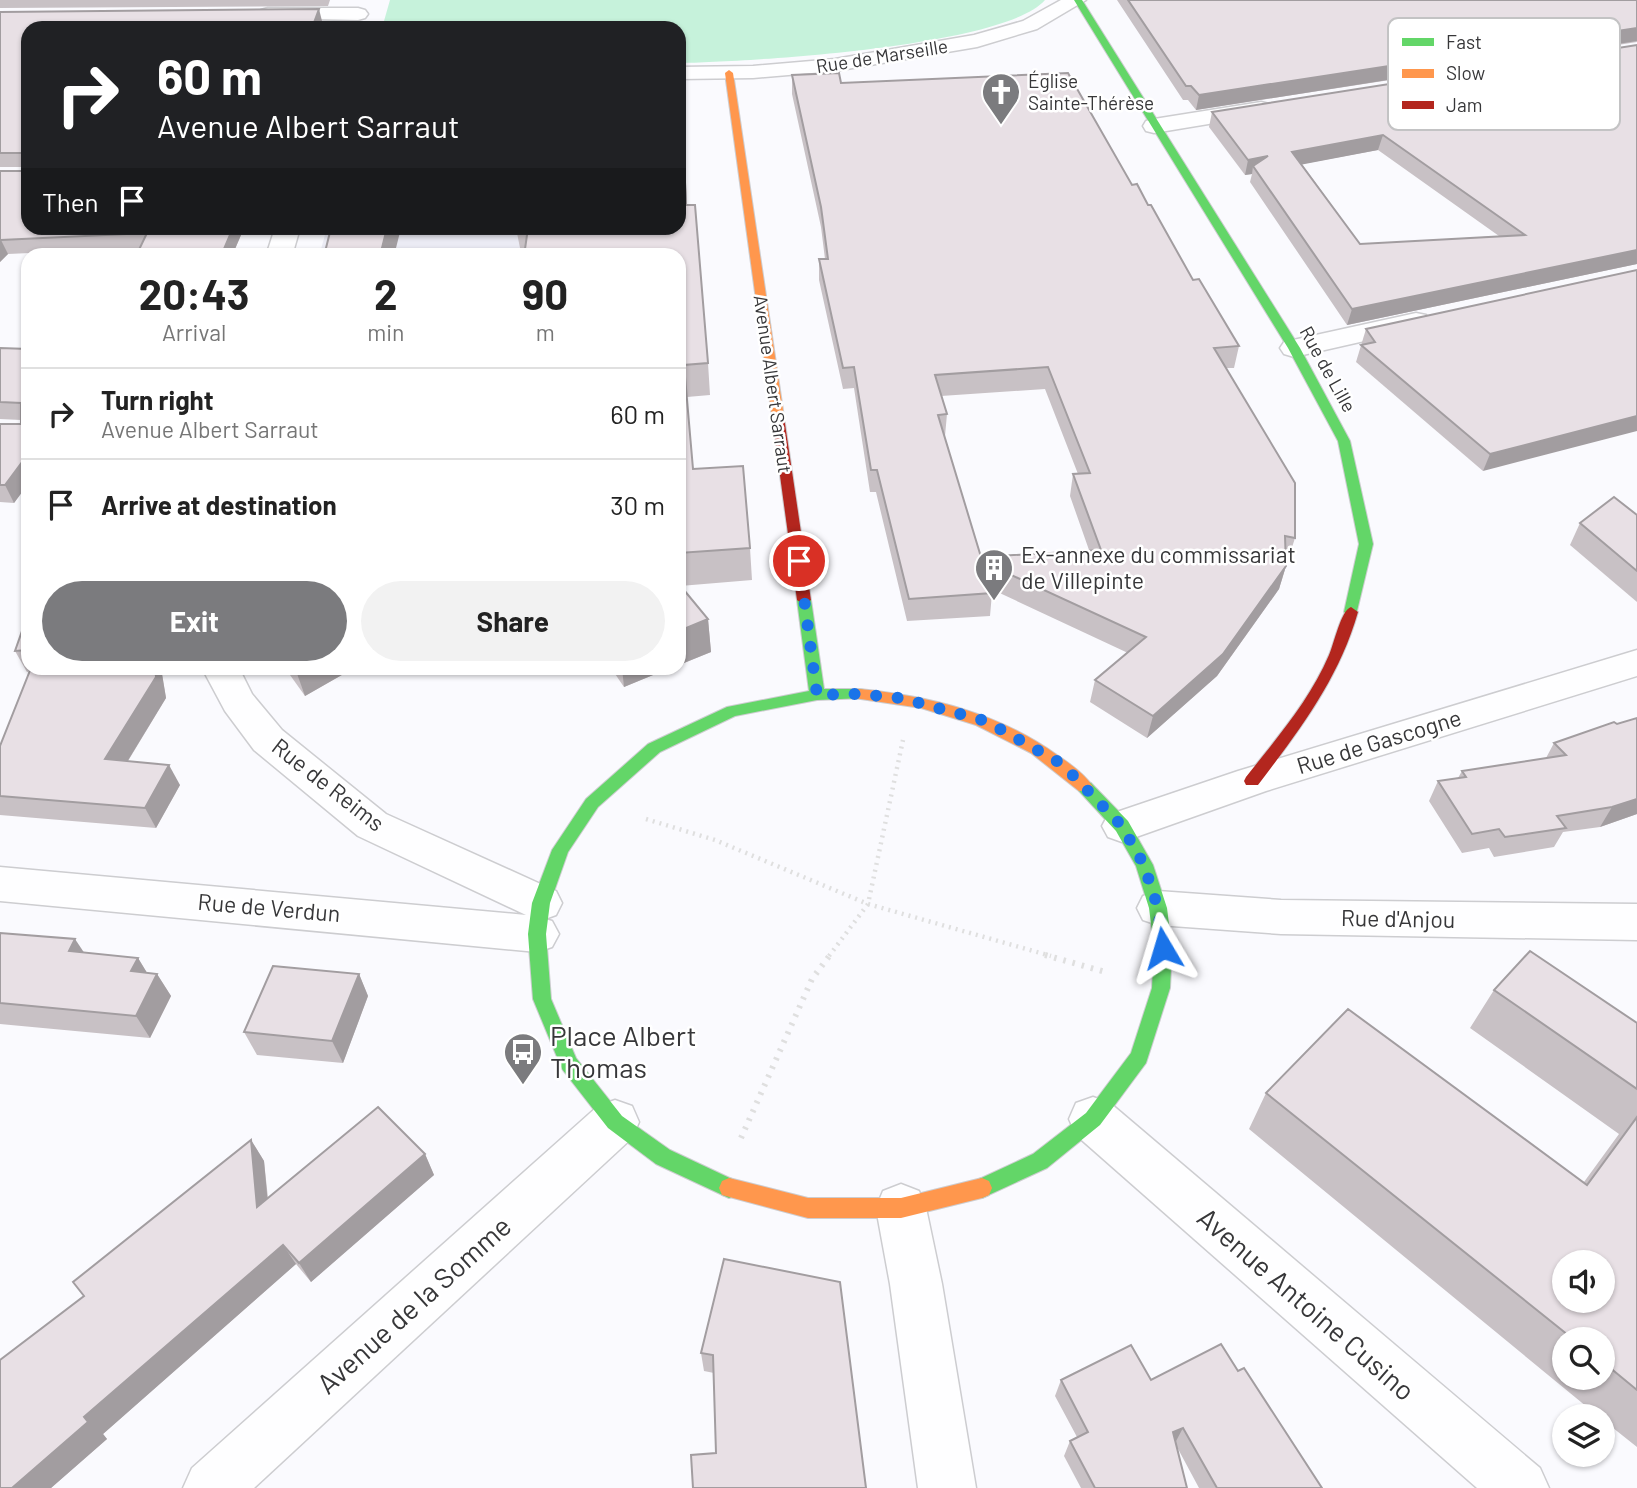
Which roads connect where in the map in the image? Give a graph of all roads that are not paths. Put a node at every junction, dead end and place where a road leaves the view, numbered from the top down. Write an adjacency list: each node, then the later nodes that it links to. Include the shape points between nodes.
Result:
1 (1077, 0): 4 (street, Rue de Marseille, via 1030,25 977,41 835,65); 7 (street, Rue de Lille)
2 (252, 14): 3 (street)
3 (359, 14)
4 (729, 73): 5 (street, Rue de Marseille); 12 (street, Avenue Albert Sarraut)
5 (686, 74)
6 (1278, 106): 7 (street)
7 (1154, 126): 9 (street, Rue de Lille)
8 (1439, 316): 9 (street)
9 (1293, 348): 13 (street, Rue de Lille, via 1344,441 1366,544 1345,637 1314,700)
10 (1637, 663): 13 (street, Rue de Gascogne)
11 (224, 675): 17 (street, Rue de Reims, via 268,740 372,825)
12 (817, 695): 14 (street, via 901,698 986,721 1062,764); 17 (street, via 732,711 654,748 592,803 561,850)
13 (1252, 781): 14 (street, Rue de Gascogne)
14 (1122, 826): 16 (street, via 1144,865)
15 (0, 884): 17 (street, Rue de Verdun)
16 (1158, 908): 18 (street, Rue d'Anjou, via 1281,917); 19 (street, via 1161,988 1139,1057)
17 (539, 918): 20 (street, via 542,999 569,1063)
18 (1637, 922)
19 (1093, 1119): 21 (street, via 1040,1161 975,1191); 24 (street, Avenue Antoine Cusino)
20 (615, 1122): 21 (street, via 663,1157 719,1186 808,1208); 22 (street, Avenue de la Somme)
21 (901, 1208): 23 (street)
22 (212, 1488)
23 (947, 1488)
24 (1520, 1488)

